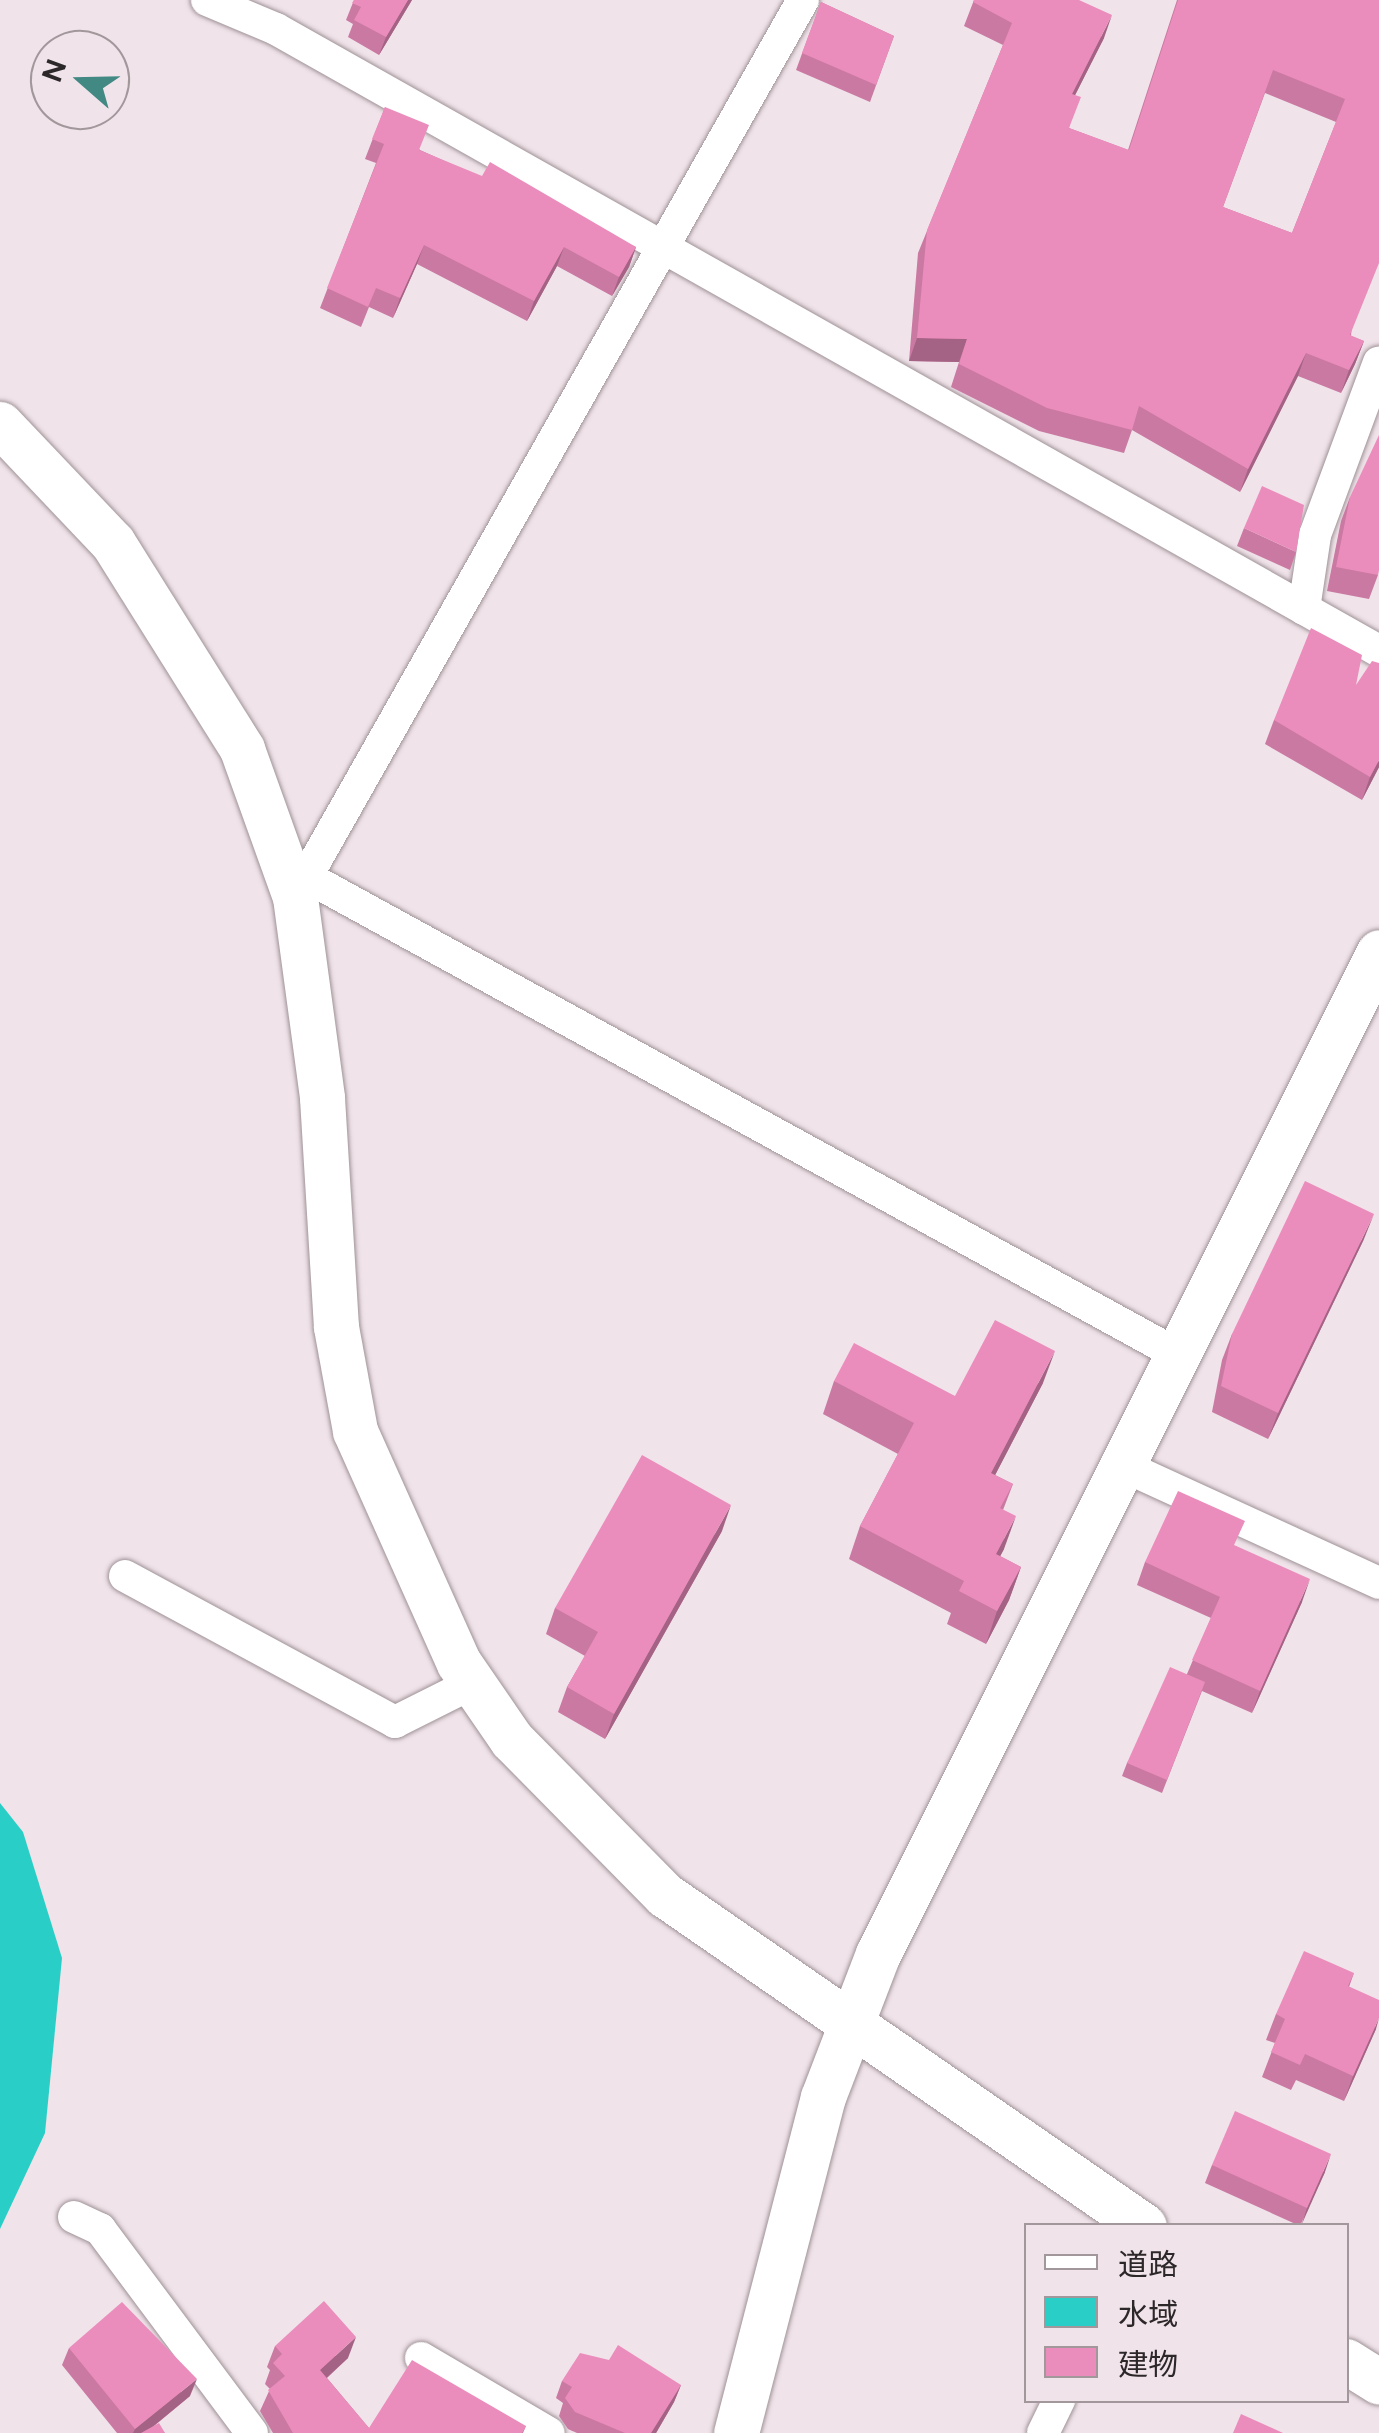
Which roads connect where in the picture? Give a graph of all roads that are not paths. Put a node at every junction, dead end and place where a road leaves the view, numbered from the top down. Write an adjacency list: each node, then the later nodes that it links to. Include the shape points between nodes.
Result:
1 (207, 0): 3 (street, via 276,29)
2 (803, 0): 3 (street)
3 (660, 253): 6 (street); 8 (street)
4 (1379, 362): 6 (street, via 1315,535)
5 (0, 424): 8 (street, via 114,543 242,749)
6 (1304, 609): 7 (street)
7 (1379, 651)
8 (301, 887): 10 (street); 14 (street, via 336,1327 355,1431 404,1556)
9 (1379, 952): 10 (street)
10 (1173, 1352): 11 (street)
11 (1117, 1463): 13 (street); 15 (street)
12 (125, 1576): 14 (street, via 396,1722)
13 (1379, 1583)
14 (472, 1683): 15 (street, via 512,1740 665,1895)
15 (850, 2019): 17 (street); 24 (street, via 753,2340)
16 (74, 2217): 22 (street, via 100,2229)
17 (1140, 2223)
18 (421, 2358): 23 (street)
19 (1349, 2362): 20 (street)
20 (1379, 2382)
21 (1058, 2403): 25 (street)
22 (252, 2433)
23 (549, 2433)
24 (736, 2433)
25 (1043, 2433)

